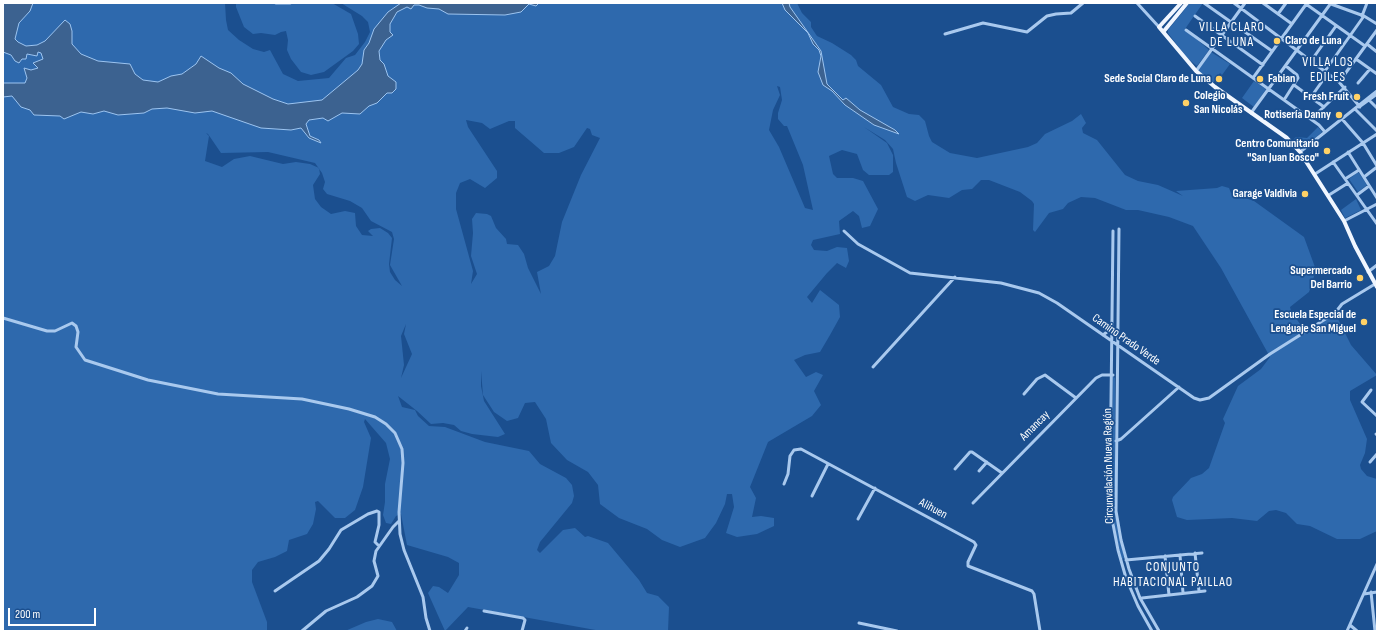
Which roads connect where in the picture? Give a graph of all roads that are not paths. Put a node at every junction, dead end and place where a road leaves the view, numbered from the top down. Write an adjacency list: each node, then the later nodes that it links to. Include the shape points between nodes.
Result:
1 (276, 3): 2 (street)
2 (290, 3)
3 (1083, 3): 28 (street, via 1071,13 1048,16 1028,32 983,23)
4 (1138, 3): 24 (street)
5 (1181, 3): 24 (main road)
6 (1187, 3): 27 (main road)
7 (1204, 3): 20 (street)
8 (1234, 3): 15 (street)
9 (1246, 3): 15 (street)
10 (1265, 3): 16 (street)
11 (1286, 3): 16 (street)
12 (1367, 3): 19 (street)
13 (1307, 4): 18 (street); 21 (street)
14 (1331, 4): 18 (street); 19 (street)
15 (1241, 8): 20 (street); 31 (street)
16 (1278, 14): 21 (street)
17 (1195, 16): 29 (street)
18 (1322, 16): 23 (street); 34 (street)
19 (1363, 16): 22 (street); 30 (street)
20 (1231, 22): 29 (street); 35 (street)
21 (1292, 24): 31 (street)
22 (1377, 24)
23 (1336, 26): 30 (street); 38 (street)
24 (1159, 28): 27 (main road)
25 (1186, 30): 33 (street)
26 (1377, 30): 32 (street)
27 (1164, 31): 42 (main road)
28 (945, 34)
29 (1222, 35): 33 (street); 39 (street)
30 (1350, 36): 32 (street); 43 (street)
31 (1282, 38): 34 (street); 35 (street)
32 (1366, 45): 36 (street); 37 (street)
33 (1212, 49): 42 (street); 45 (street)
34 (1297, 50): 38 (street); 40 (street)
35 (1272, 51): 39 (street)
36 (1377, 52)
37 (1356, 59): 41 (street); 46 (street)
38 (1310, 61): 43 (street)
39 (1263, 65): 45 (street)
40 (1286, 66): 48 (street, via 1298,76); 50 (street)
41 (1370, 69): 44 (street); 47 (street)
42 (1196, 71): 58 (main road)
43 (1326, 72): 46 (street); 52 (street)
44 (1377, 74)
45 (1253, 78): 50 (street)
46 (1339, 82): 49 (street)
47 (1358, 83)
48 (1294, 85): 52 (street); 53 (street)
49 (1345, 87): 55 (street); 56 (street)
50 (1269, 89): 53 (street); 58 (street)
51 (1377, 93): 54 (street); 56 (street)
52 (1311, 98): 55 (street)
53 (1284, 100): 60 (street)
54 (1369, 100): 56 (street); 57 (street)
55 (1324, 107): 60 (street)
56 (1358, 107): 59 (street); 62 (street)
57 (1377, 108)
58 (1251, 113): 64 (main road, via 1287,138)
59 (1342, 119): 61 (street); 63 (street)
60 (1311, 120): 61 (street)
61 (1325, 132): 64 (street)
62 (1377, 132): 63 (street)
63 (1363, 143): 65 (street); 67 (street)
64 (1300, 152): 69 (main road)
65 (1348, 152): 66 (street); 68 (street)
66 (1333, 162): 69 (street); 71 (street)
67 (1377, 166): 70 (street)
68 (1359, 170): 70 (street); 71 (street)
69 (1315, 174): 74 (main road)
70 (1364, 177): 73 (street)
71 (1345, 179): 72 (street)
72 (1348, 183): 74 (street); 75 (street)
73 (1370, 186): 75 (street); 76 (street)
74 (1329, 195): 79 (main road)
75 (1357, 195): 78 (street)
76 (1377, 198)
77 (1377, 204): 78 (street)
78 (1365, 210): 79 (street); 80 (street)
79 (1344, 221): 85 (main road)
80 (1377, 224)
81 (1119, 229): 89 (street, Circunvalación Nueva Región)
82 (1113, 231): 88 (street, Circunvalación Nueva Región)
83 (844, 232): 86 (street, Camino Prado Verde, via 858,244 910,273)
84 (1377, 265): 85 (street)
85 (1368, 272): 87 (main road)
86 (955, 278): 92 (street, Camino Prado Verde, via 1002,283 1039,293); 97 (street)
87 (1376, 285): 100 (street, Camino Prado Verde, via 1342,304 1335,313 1270,354 1209,398 1196,399)
88 (1112, 291): 89 (street); 91 (street, Circunvalación Nueva Región)
89 (1118, 292): 94 (street, Circunvalación Nueva Región)
90 (3, 318): 118 (street, via 47,331 55,331 72,323 78,332 76,347 85,360 148,380 218,394 302,399 349,409 379,419 395,433 403,452)
91 (1112, 326): 92 (street, via 1111,330); 93 (street, Circunvalación Nueva Región)
92 (1103, 335): 93 (street, Camino Prado Verde)
93 (1112, 342): 94 (street, Camino Prado Verde); 98 (street, Circunvalación Nueva Región)
94 (1117, 345): 95 (street, Camino Prado Verde); 96 (street, Circunvalación Nueva Región)
95 (1125, 351): 96 (street); 100 (street, Camino Prado Verde)
96 (1117, 353): 99 (street, Circunvalación Nueva Región)
97 (873, 366)
98 (1112, 375): 99 (street, Amancay); 103 (street, Amancay, via 1097,377); 124 (street, Circunvalación Nueva Región, via 1111,497)
99 (1117, 375): 105 (street, Circunvalación Nueva Región)
100 (1179, 387): 105 (street)
101 (1372, 390): 104 (street, via 1362,402)
102 (1024, 394): 103 (street, via 1037,379 1045,375)
103 (1076, 398): 112 (street, Amancay)
104 (1377, 416)
105 (1116, 441): 125 (street, Circunvalación Nueva Región, via 1116,511)
106 (1377, 454): 108 (street)
107 (987, 462): 110 (street, via 970,452); 111 (street); 112 (street)
108 (1370, 462)
109 (828, 464): 113 (street, Alihuen, via 803,449 796,449 789,458 788,474); 114 (street, Alihuen); 115 (street)
110 (955, 468)
111 (979, 471)
112 (1002, 472): 116 (street, Amancay)
113 (784, 484)
114 (875, 488): 117 (street); 144 (street, Alihuen, via 975,542 976,545 967,563 969,567 1032,591)
115 (812, 496)
116 (973, 503)
117 (858, 519)
118 (399, 521): 119 (street); 141 (street, via 403,545 423,597)
119 (379, 546): 127 (street, via 376,542 379,525 377,511 341,530 330,549 319,561); 140 (street, via 374,557 378,576 372,586 357,597 326,611)
120 (1202, 553): 121 (street)
121 (1195, 554): 122 (street); 128 (street)
122 (1180, 555): 123 (street); 132 (street)
123 (1165, 556): 125 (street); 134 (street)
124 (1120, 560): 125 (street); 136 (street, Circunvalación Nueva Región)
125 (1126, 560): 135 (street, Circunvalación Nueva Región)
126 (1377, 564): 133 (street)
127 (275, 591)
128 (1199, 591): 129 (street); 132 (street)
129 (1205, 591)
130 (1371, 592): 131 (street); 133 (street); 149 (street)
131 (1377, 592)
132 (1183, 593): 134 (street)
133 (1364, 594): 139 (street)
134 (1169, 595): 135 (street)
135 (1141, 598): 136 (street); 146 (street, Circunvalación Nueva Región)
136 (1135, 600): 145 (street, Circunvalación Nueva Región)
137 (484, 610): 142 (street, via 523,618 525,624)
138 (859, 623): 143 (street)
139 (1350, 626): 147 (street); 148 (street)
140 (302, 631)
141 (430, 631)
142 (522, 631)
143 (897, 631)
144 (1040, 631)
145 (1152, 631)
146 (1159, 631)
147 (1347, 631)
148 (1357, 631)
149 (1375, 631)

